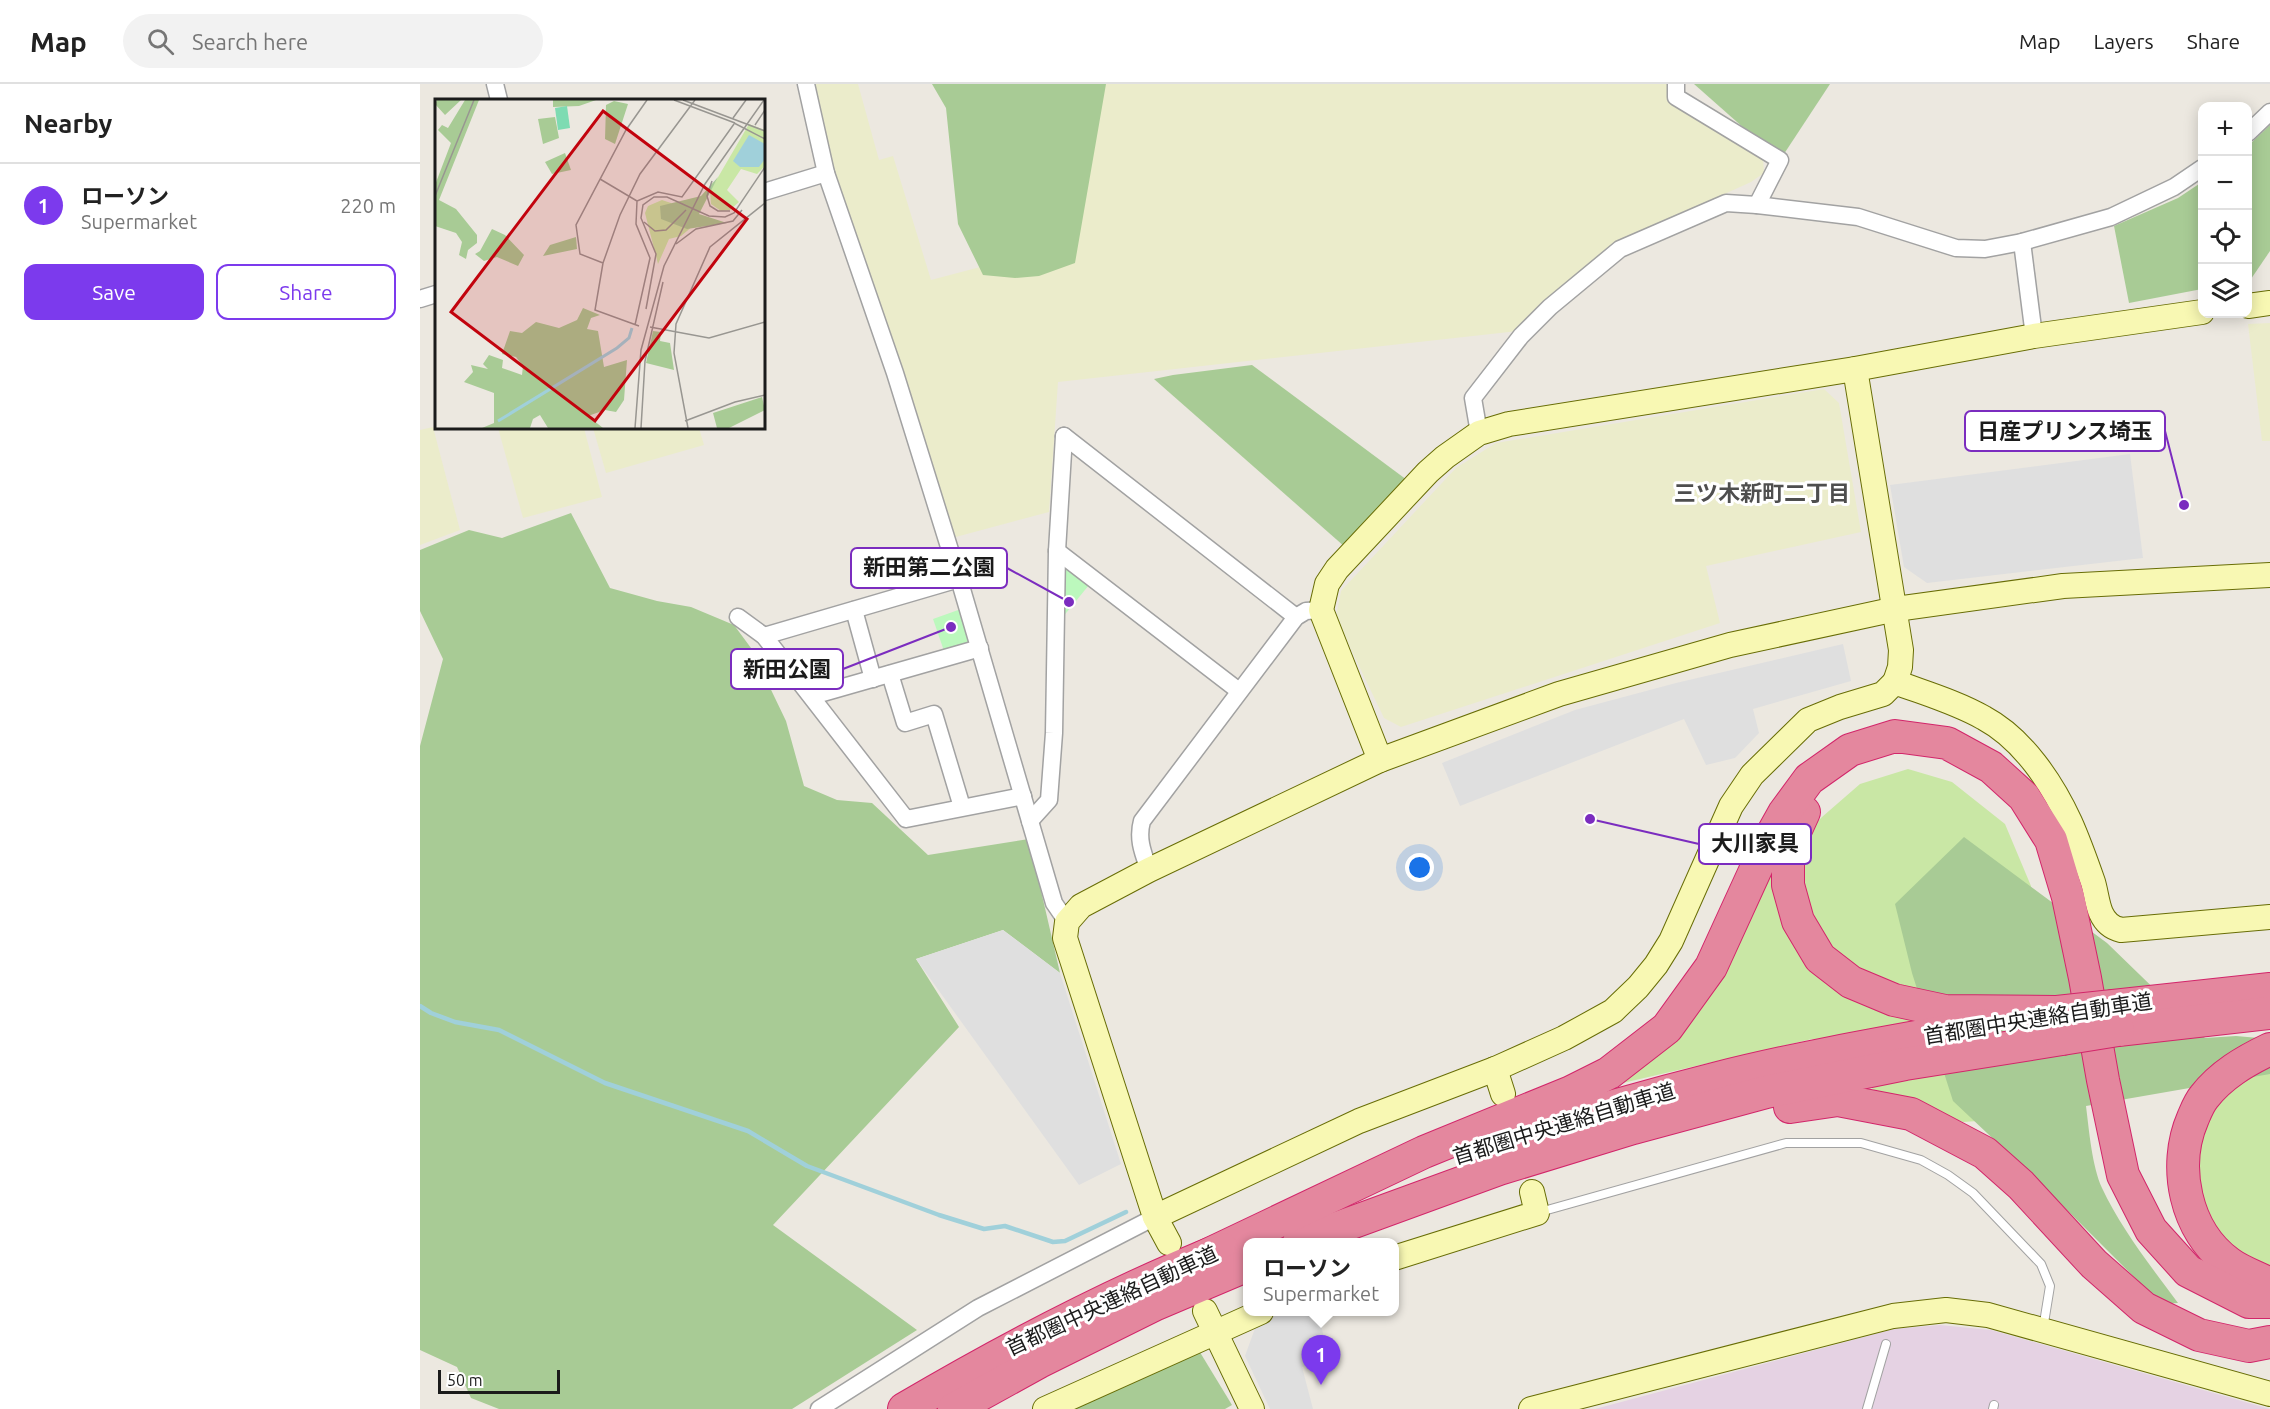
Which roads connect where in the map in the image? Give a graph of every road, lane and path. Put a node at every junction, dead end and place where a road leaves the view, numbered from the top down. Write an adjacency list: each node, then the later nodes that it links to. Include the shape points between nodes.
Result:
1 (495, 84): 4 (street)
2 (806, 84): 8 (street)
3 (1676, 84): 10 (street, via 1676,97 1780,160)
4 (499, 99)
5 (2270, 112): 6 (street)
6 (2252, 128)
7 (2198, 171): 11 (street, via 2136,207)
8 (826, 173): 9 (street); 22 (street)
9 (765, 192)
10 (1757, 205): 11 (street, via 1858,217 1956,248 1985,249); 19 (street, via 1726,203 1620,249 1550,307 1497,365 1473,398)
11 (2022, 242): 17 (street)
12 (435, 294): 13 (street)
13 (420, 299)
14 (2270, 303): 15 (street)
15 (2252, 305)
16 (2198, 313): 17 (street)
17 (2034, 336): 18 (street)
18 (1855, 369): 19 (street, via 1509,424); 24 (street)
19 (1479, 433): 25 (street, via 1428,472 1337,569 1327,584)
20 (1057, 551): 27 (street, via 1064,436); 33 (street); 38 (street, via 1049,800)
21 (2270, 575): 24 (street, via 2063,585)
22 (959, 579): 23 (street); 29 (street)
23 (854, 609): 28 (street); 31 (street)
24 (1896, 609): 32 (street, via 1901,650); 35 (street, via 1730,645 1559,694)
25 (1321, 610): 27 (street, via 1306,611); 35 (street)
26 (738, 617): 28 (street)
27 (1296, 617): 33 (street)
28 (764, 636): 34 (street)
29 (980, 648): 30 (street); 36 (street)
30 (890, 674): 31 (street); 37 (street, via 905,723 934,714)
31 (873, 679): 34 (street)
32 (1894, 682): 40 (street, via 1985,718 2036,765 2071,824 2102,914 2114,929); 47 (street, via 1883,694 1808,720 1752,775 1731,806 1671,941 1638,987 1613,1011)
33 (1239, 691): 39 (street, via 1142,821 1141,848)
34 (812, 696): 37 (street, via 906,819)
35 (1380, 760): 39 (street)
36 (1023, 796): 37 (street); 38 (street)
37 (962, 807)
38 (1030, 821): 41 (street, via 1054,903)
39 (1149, 870): 41 (street, via 1081,906)
40 (2270, 917)
41 (1067, 922): 51 (street, via 1065,938)
42 (2270, 989): 44 (highway, 首都圏中央連絡自動車道)
43 (2270, 1013): 44 (highway, 首都圏中央連絡自動車道)
44 (2115, 1018): 45 (highway, 首都圏中央連絡自動車道, bridge)
45 (2060, 1025): 49 (highway, 首都圏中央連絡自動車道, via 1905,1064 1766,1092); 52 (highway, 首都圏中央連絡自動車道, via 1852,1049 1718,1078 1551,1124 1424,1169); 63 (highway, via 1945,1011 1894,1000 1851,982 1820,958 1798,921 1788,885 1788,847 1805,809 1828,784 1860,764 1904,753 1947,758 1994,788 2019,817 2042,862 2067,952 2101,1143 2114,1187 2128,1216 2159,1261 2193,1289 2232,1312)
46 (2270, 1049): 59 (highway, via 2232,1069 2202,1099 2187,1131 2181,1166 2187,1202 2202,1236 2229,1263)
47 (1495, 1069): 48 (street); 51 (street, via 1359,1121)
48 (1503, 1094)
49 (1633, 1128): 53 (highway, 首都圏中央連絡自動車道, via 1499,1168); 65 (highway, via 1838,1100 1911,1114 1986,1153 2094,1264 2144,1308 2199,1335 2249,1346)
50 (1534, 1202): 56 (street); 64 (lane, via 1786,1143 1861,1143 1921,1160 1973,1193 2042,1264 2050,1286)
51 (1155, 1217): 55 (street); 68 (street, via 978,1308)
52 (1251, 1238)
53 (1310, 1238)
54 (1243, 1241): 57 (highway, 首都圏中央連絡自動車道)
55 (1169, 1243)
56 (1399, 1256)
57 (1203, 1257): 60 (highway, via 1424,1152 1609,1073 1667,1028 1711,967 1770,838 1809,779 1850,750 1895,736 1947,743 1991,767 2024,797 2050,840 2068,897 2123,1175 2151,1230 2188,1271 2249,1302); 69 (highway, 首都圏中央連絡自動車道, via 1020,1344)
58 (1243, 1266): 70 (highway, 首都圏中央連絡自動車道, via 1156,1304)
59 (2270, 1284)
60 (2270, 1302)
61 (1243, 1315): 62 (street)
62 (1210, 1321): 71 (street); 72 (street)
63 (2270, 1325)
64 (2043, 1329): 67 (street); 73 (street, via 1988,1315 1946,1310 1893,1316)
65 (2270, 1342)
66 (1886, 1344): 74 (lane)
67 (2270, 1394)
68 (819, 1409)
69 (904, 1409)
70 (954, 1409)
71 (1046, 1409)
72 (1252, 1409)
73 (1531, 1409)
74 (1867, 1409)

